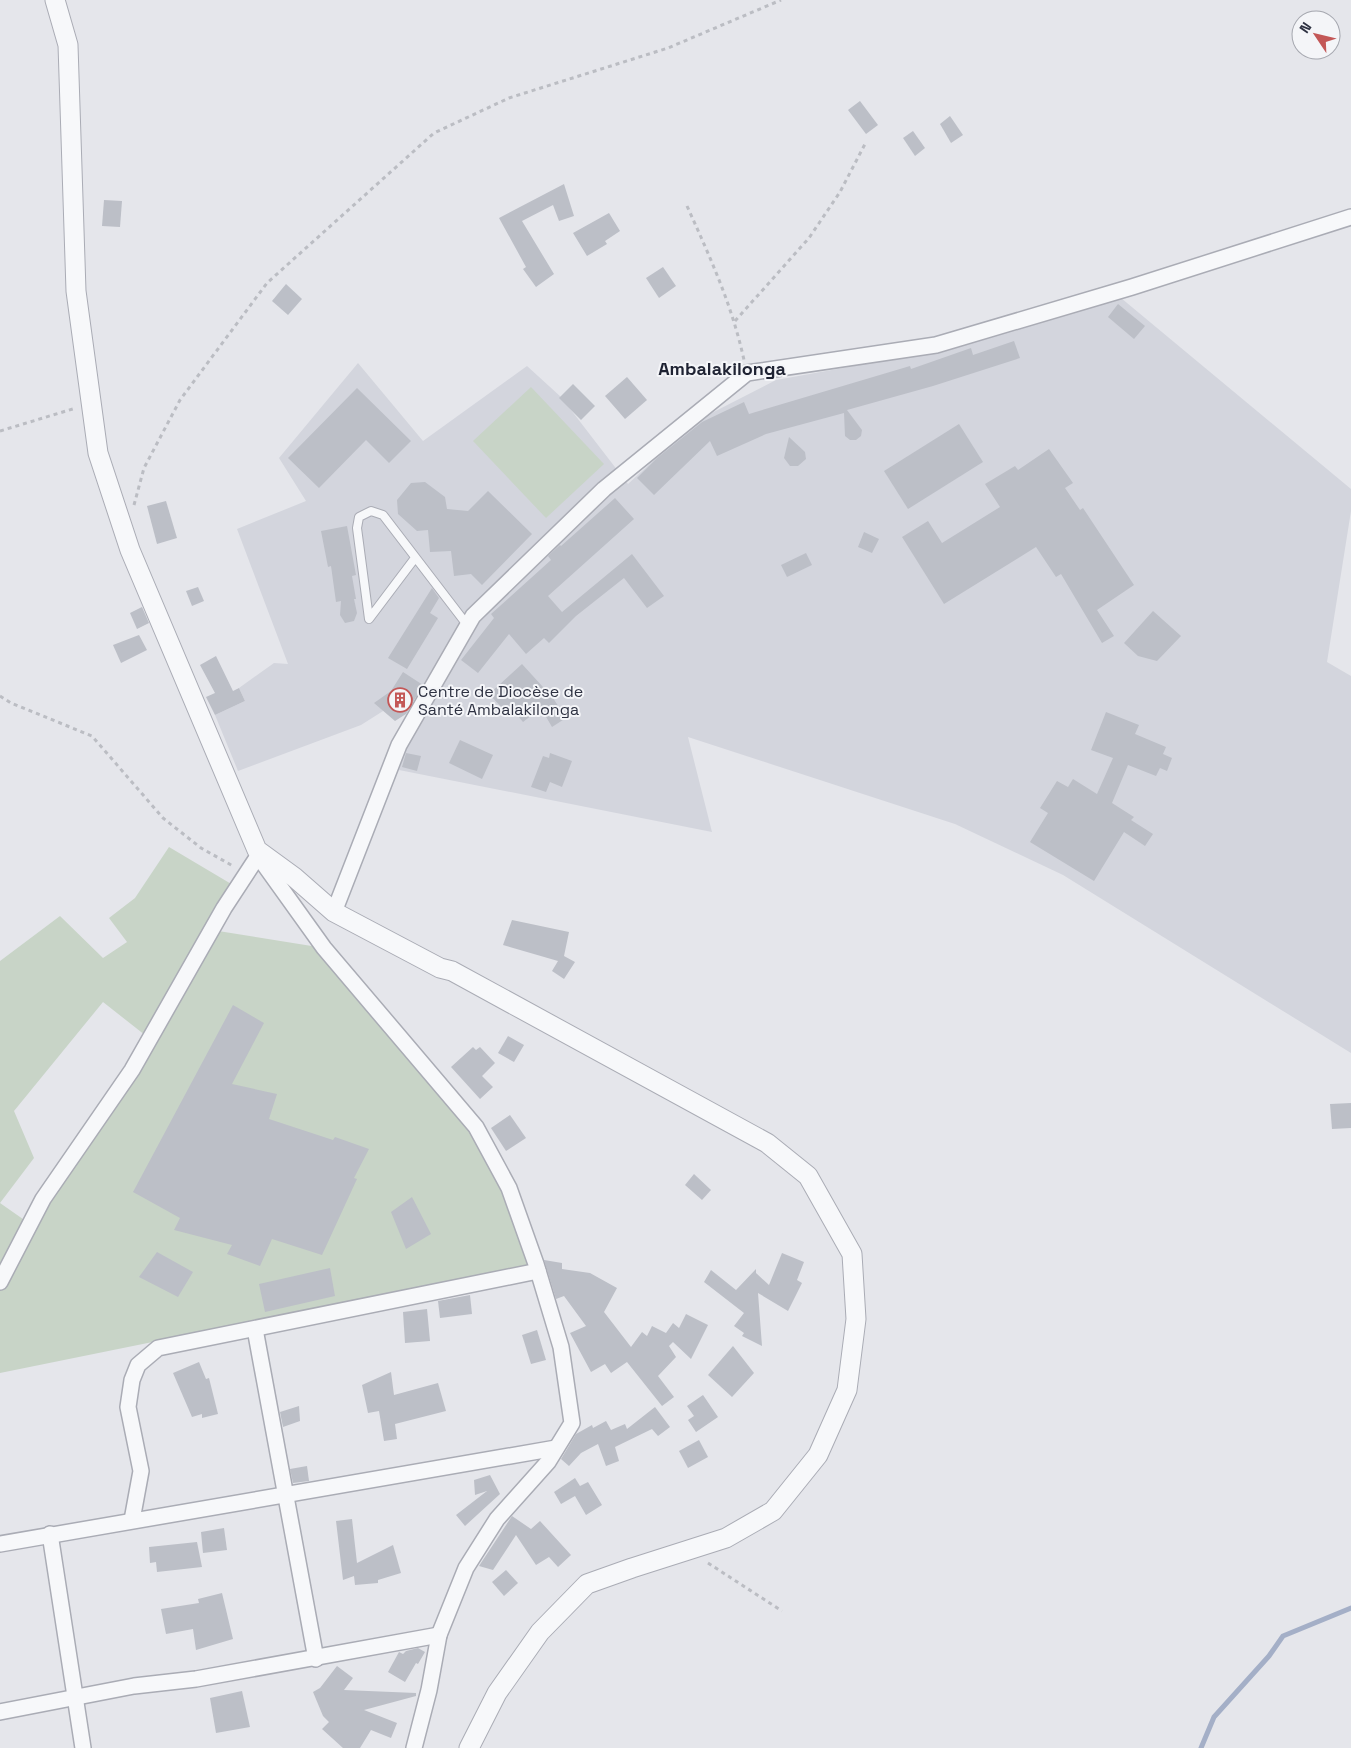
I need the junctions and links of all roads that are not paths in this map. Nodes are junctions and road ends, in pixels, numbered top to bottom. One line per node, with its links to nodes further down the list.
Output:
1 (55, 0): 5 (street)
2 (1351, 217): 4 (street)
3 (415, 558): 3 (lane); 4 (lane)
4 (468, 626): 6 (street)
5 (258, 853): 6 (street); 7 (street); 8 (street)
6 (334, 912): 21 (street)
7 (538, 1271): 9 (street); 10 (street)
8 (0, 1282)
9 (255, 1329): 11 (street); 12 (street)
10 (556, 1448): 11 (street); 15 (street)
11 (285, 1496): 12 (street); 16 (street)
12 (132, 1520): 13 (street)
13 (50, 1534): 14 (street); 17 (street)
14 (0, 1544)
15 (440, 1636): 16 (street); 20 (street)
16 (316, 1659): 17 (street)
17 (76, 1698): 18 (street); 19 (street)
18 (0, 1712)
19 (83, 1748)
20 (414, 1748)
21 (469, 1748)

